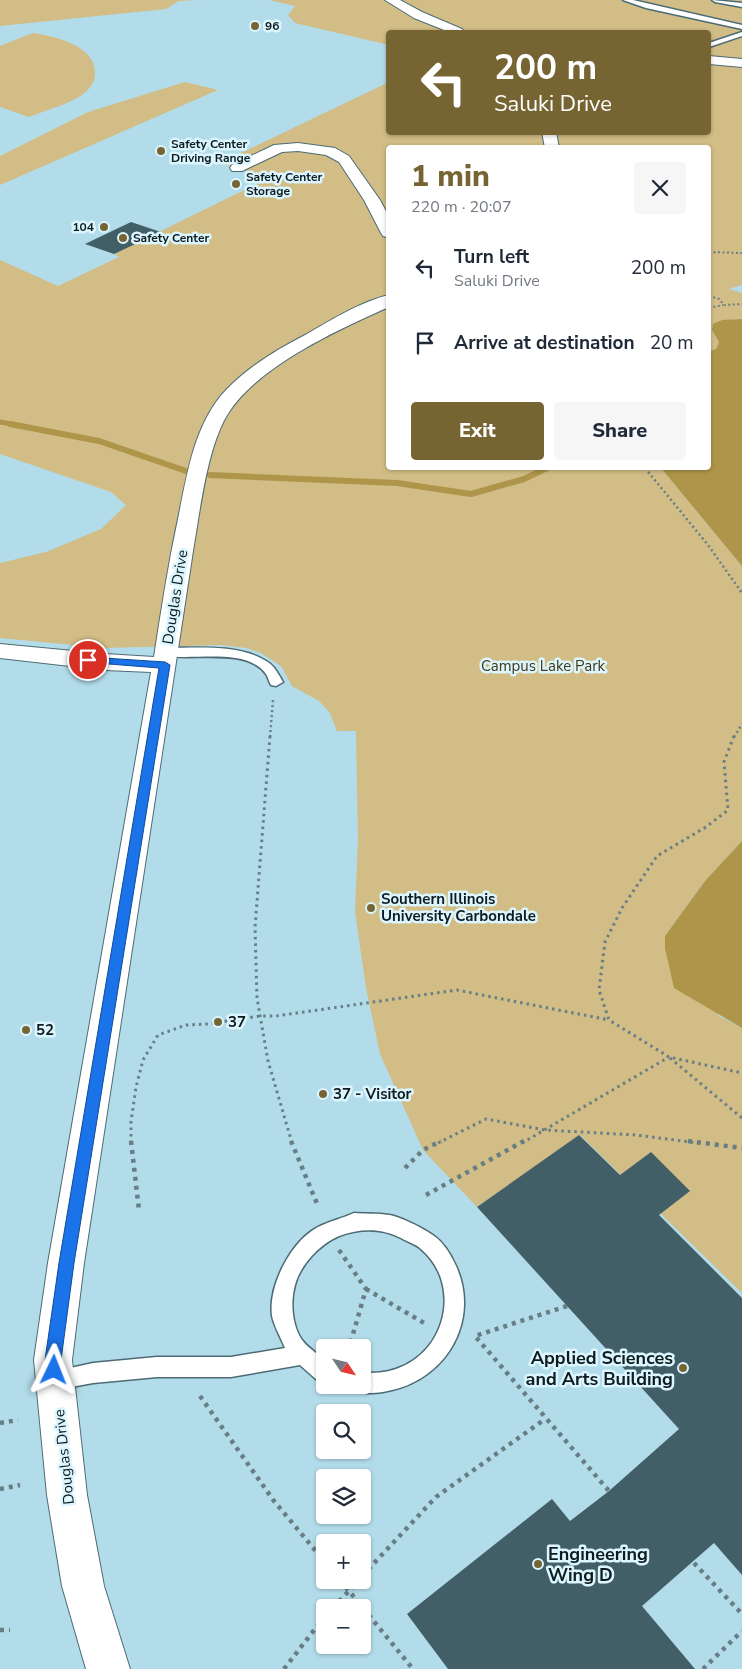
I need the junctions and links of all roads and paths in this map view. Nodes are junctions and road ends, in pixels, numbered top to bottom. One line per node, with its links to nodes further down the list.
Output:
1 (391, 0): 6 (street)
2 (626, 0): 5 (lane)
3 (715, 0): 4 (lane)
4 (742, 5)
5 (742, 27)
6 (453, 30)
7 (742, 34): 8 (lane)
8 (711, 44)
9 (711, 60): 10 (street)
10 (742, 63)
11 (237, 168): 12 (street)
12 (386, 227)
13 (711, 252): 14 (path)
14 (742, 254)
15 (711, 297): 18 (path)
16 (386, 300): 23 (street, Douglas Drive)
17 (742, 304): 18 (path)
18 (724, 305): 19 (path)
19 (711, 308)
20 (647, 470): 21 (path)
21 (742, 594)
22 (0, 651): 23 (street)
23 (166, 659): 24 (lane); 44 (street, Douglas Drive)
24 (276, 682): 26 (path)
25 (742, 724): 27 (path)
26 (260, 1016): 27 (path); 35 (path); 36 (path)
27 (609, 1020): 28 (path)
28 (669, 1057): 29 (path); 30 (path); 31 (path)
29 (742, 1073)
30 (742, 1118)
31 (545, 1130): 32 (path); 33 (path); 34 (path)
32 (742, 1148)
33 (405, 1168)
34 (426, 1195)
35 (318, 1206)
36 (139, 1210)
37 (337, 1247): 38 (path)
38 (366, 1289): 40 (path); 41 (path)
39 (567, 1306): 47 (path)
40 (424, 1323)
41 (352, 1339)
42 (301, 1355): 43 (lane); 44 (lane); 45 (lane)
43 (316, 1367)
44 (55, 1380): 63 (street, Douglas Drive)
45 (371, 1384)
46 (200, 1396): 53 (path)
47 (545, 1419): 52 (path); 55 (path)
48 (18, 1420): 49 (path)
49 (0, 1423)
50 (20, 1485): 51 (path)
51 (0, 1489)
52 (609, 1491)
53 (316, 1551)
54 (694, 1563): 58 (path)
55 (371, 1566)
56 (349, 1590): 57 (path); 65 (path)
57 (341, 1599)
58 (742, 1614)
59 (316, 1628): 64 (path)
60 (0, 1630): 61 (path)
61 (10, 1630)
62 (742, 1631): 66 (path)
63 (108, 1669)
64 (284, 1669)
65 (413, 1669)
66 (703, 1669)

